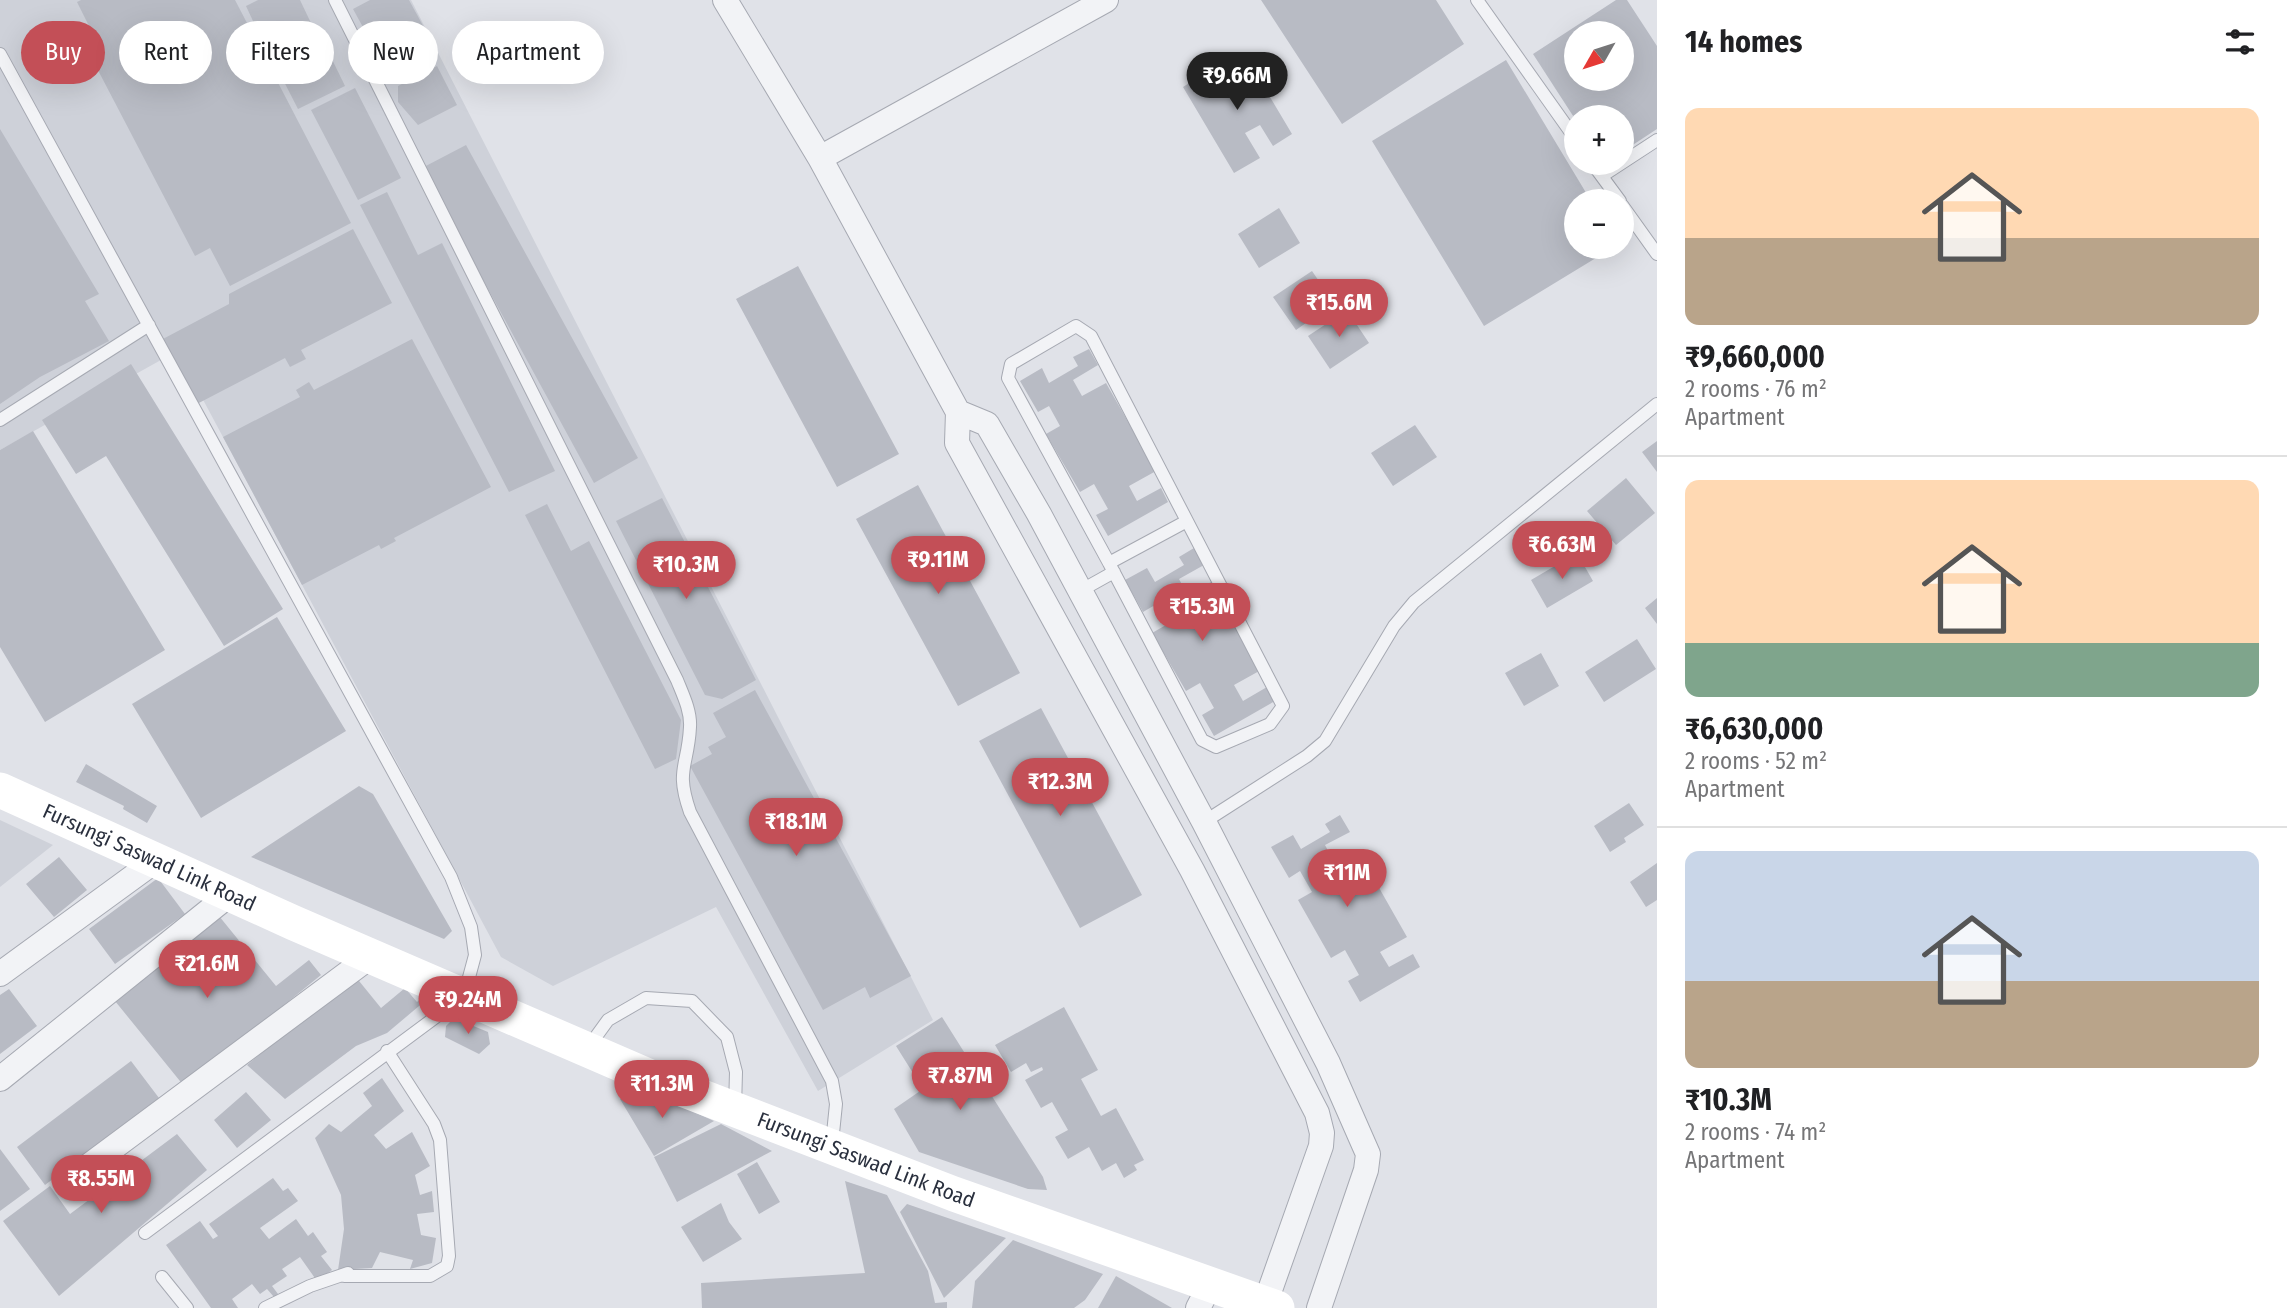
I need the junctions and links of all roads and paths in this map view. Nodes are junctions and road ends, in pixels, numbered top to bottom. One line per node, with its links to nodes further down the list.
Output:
1 (335, 0): 32 (lane)
2 (725, 0): 9 (street)
3 (1106, 0): 5 (street)
4 (1476, 0): 7 (lane)
5 (1079, 7): 9 (street)
6 (0, 54): 14 (lane)
7 (1564, 123)
8 (1657, 140): 10 (lane)
9 (820, 158): 16 (street)
10 (1602, 176): 11 (lane)
11 (1611, 189)
12 (1634, 221): 13 (lane)
13 (1657, 254)
14 (149, 325): 17 (lane); 27 (lane)
15 (1657, 404): 22 (lane)
16 (958, 412): 20 (street); 37 (street)
17 (0, 420)
18 (1186, 521): 19 (lane); 19 (lane); 19 (lane)
19 (1111, 568): 20 (lane)
20 (1080, 591): 22 (street)
21 (0, 790): 23 (street, Fursungi Saswad Link Road)
22 (1203, 822): 40 (street)
23 (155, 861): 24 (street, Fursungi Saswad Link Road); 26 (street)
24 (230, 894): 25 (street, Fursungi Saswad Link Road); 30 (street)
25 (372, 956): 27 (street, Fursungi Saswad Link Road); 33 (street)
26 (0, 974)
27 (464, 996): 28 (street, Fursungi Saswad Link Road); 29 (lane)
28 (587, 1049): 31 (street, Fursungi Saswad Link Road); 31 (lane)
29 (387, 1051): 34 (lane); 39 (lane)
30 (0, 1079)
31 (735, 1110): 32 (street, Fursungi Saswad Link Road)
32 (832, 1147): 36 (street, Fursungi Saswad Link Road)
33 (67, 1182)
34 (145, 1233)
35 (162, 1277): 38 (lane)
36 (1204, 1297): 37 (street, Fursungi Saswad Link Road)
37 (1271, 1306)
38 (187, 1308)
39 (265, 1308)
40 (1319, 1308)

